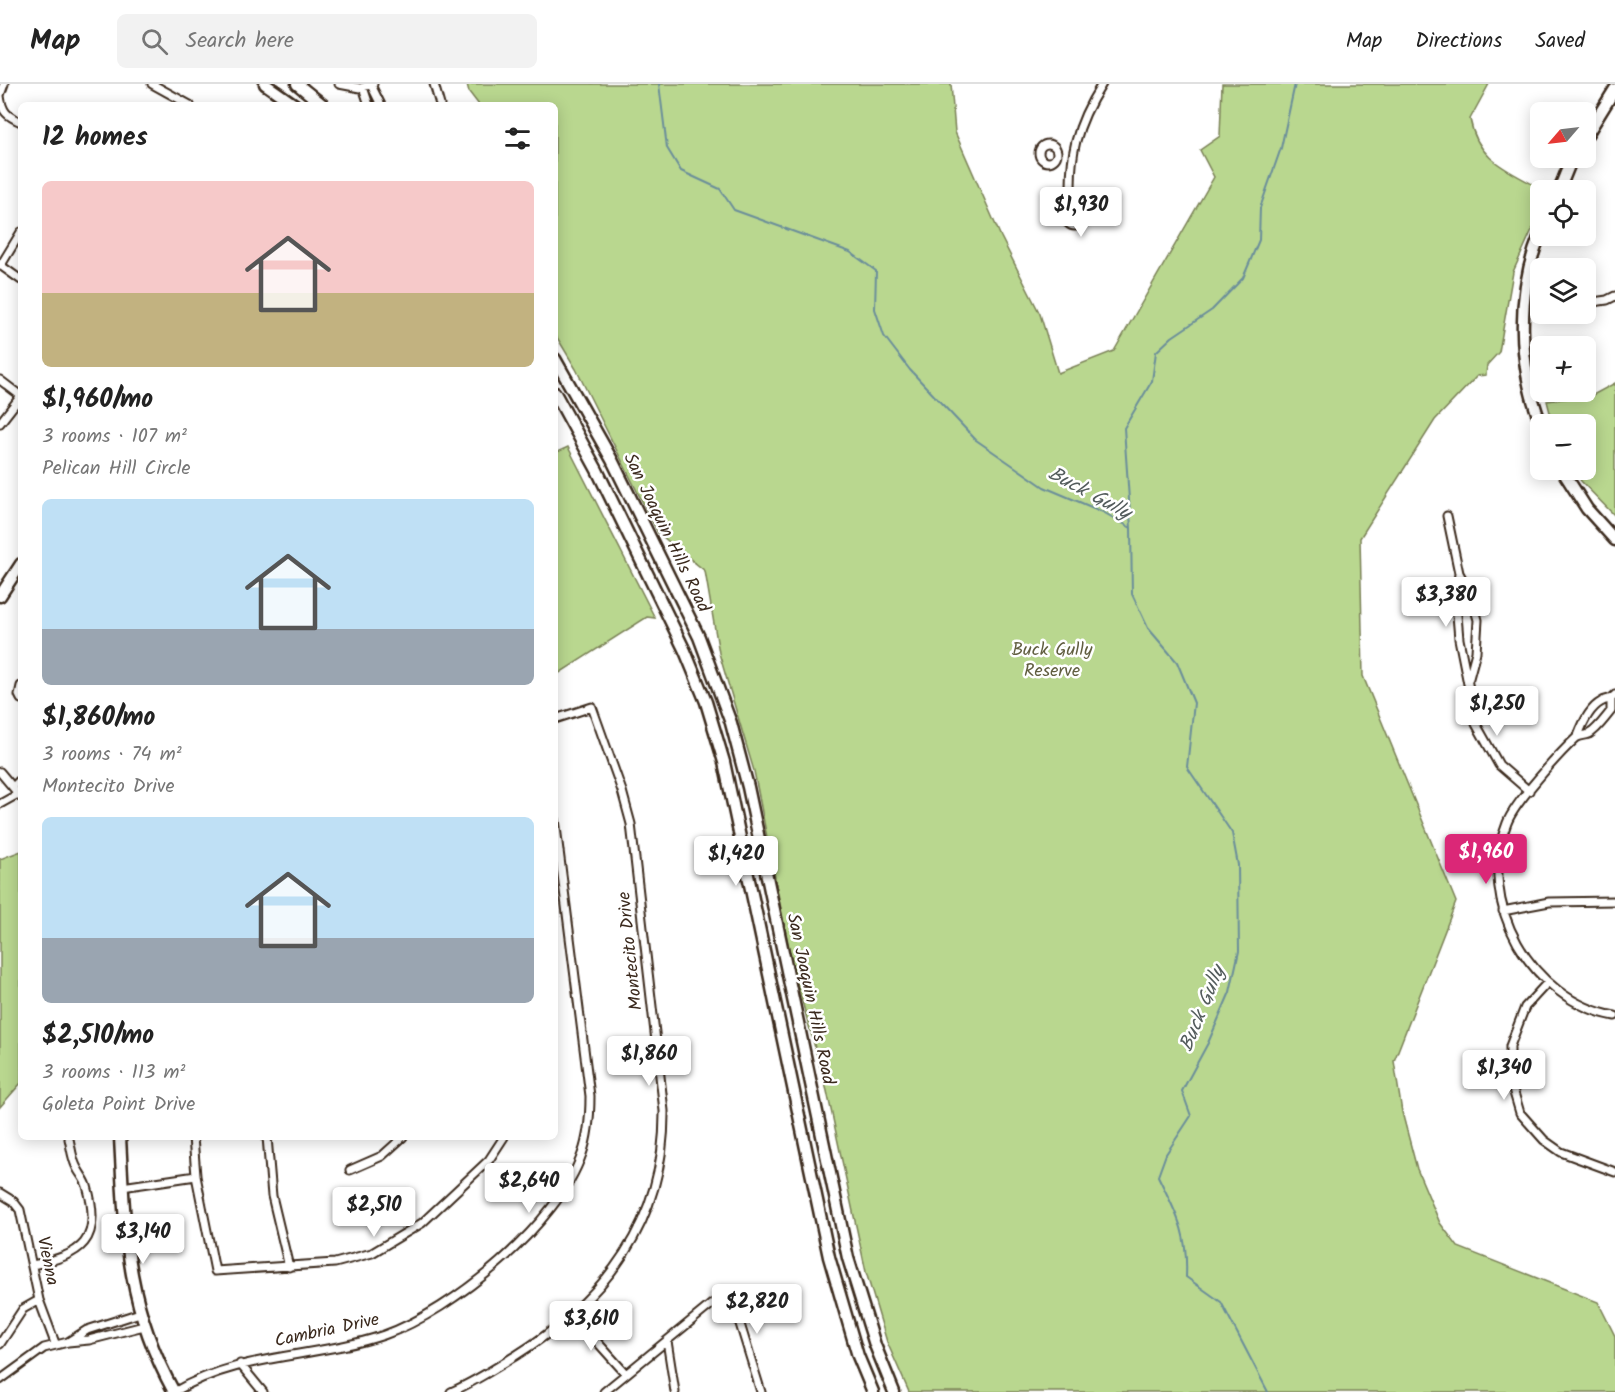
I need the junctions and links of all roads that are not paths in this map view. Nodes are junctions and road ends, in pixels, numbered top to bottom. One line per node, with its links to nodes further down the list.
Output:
1 (4, 84): 10 (street)
2 (152, 84): 11 (street)
3 (265, 84): 12 (main road)
4 (297, 84): 13 (main road)
5 (339, 84): 8 (street)
6 (434, 84): 16 (street)
7 (1102, 84): 20 (street)
8 (369, 85): 14 (street); 15 (street)
9 (1615, 89): 17 (main road)
10 (0, 96): 18 (street)
11 (184, 102)
12 (290, 102)
13 (319, 102)
14 (369, 102)
15 (379, 102)
16 (439, 102)
17 (1596, 120)
18 (18, 121)
19 (1057, 154): 20 (street)
20 (1072, 157): 21 (street)
21 (1072, 206)
22 (18, 237): 24 (street)
23 (1536, 246): 33 (main road)
24 (1, 265): 25 (street)
25 (18, 278)
26 (1615, 296): 27 (street)
27 (1596, 302)
28 (558, 364): 88 (main road, San Joaquin Hills Road)
29 (0, 380): 30 (street)
30 (18, 394)
31 (558, 398): 87 (main road, San Joaquin Hills Road)
32 (18, 400): 34 (street)
33 (1538, 414)
34 (0, 423)
35 (1568, 480): 37 (main road)
36 (1447, 516): 39 (street)
37 (1615, 540)
38 (18, 569): 40 (main road)
39 (1459, 573): 41 (street); 41 (street)
40 (0, 596)
41 (1468, 681): 48 (street)
42 (1613, 697): 44 (street); 44 (street)
43 (558, 718): 72 (street, Montecito Drive)
44 (1578, 736): 48 (street)
45 (0, 772): 47 (street)
46 (18, 782): 47 (street)
47 (13, 787): 49 (street)
48 (1529, 791): 54 (street)
49 (18, 793)
50 (18, 796): 51 (street)
51 (0, 804)
52 (558, 843): 78 (street, Cambria Drive)
53 (1615, 901): 54 (street)
54 (1503, 911): 55 (street)
55 (1548, 982): 56 (street); 64 (street)
56 (1615, 1016)
57 (69, 1140): 68 (street)
58 (120, 1140): 66 (main road)
59 (193, 1140): 65 (street)
60 (267, 1140): 69 (street)
61 (400, 1140): 63 (street)
62 (502, 1140): 69 (street)
63 (350, 1170)
64 (1615, 1172)
65 (196, 1176): 66 (street); 69 (street)
66 (122, 1187): 71 (main road)
67 (0, 1193): 68 (street, Vienna)
68 (32, 1265): 70 (street, Vienna)
69 (289, 1267)
70 (39, 1300): 76 (street); 77 (street, Vienna)
71 (140, 1313): 73 (main road); 75 (street)
72 (573, 1315): 79 (street); 83 (street, Montecito Drive)
73 (144, 1326): 75 (street); 81 (main road)
74 (667, 1341): 79 (street); 85 (street); 86 (street)
75 (68, 1342): 77 (street)
76 (0, 1344)
77 (55, 1344): 80 (street)
78 (240, 1364): 81 (street, Cambria Drive); 82 (street)
79 (627, 1374): 84 (street)
80 (0, 1380)
81 (174, 1392)
82 (263, 1392)
83 (451, 1392)
84 (604, 1392)
85 (675, 1392)
86 (760, 1392)
87 (873, 1392)
88 (894, 1392)

